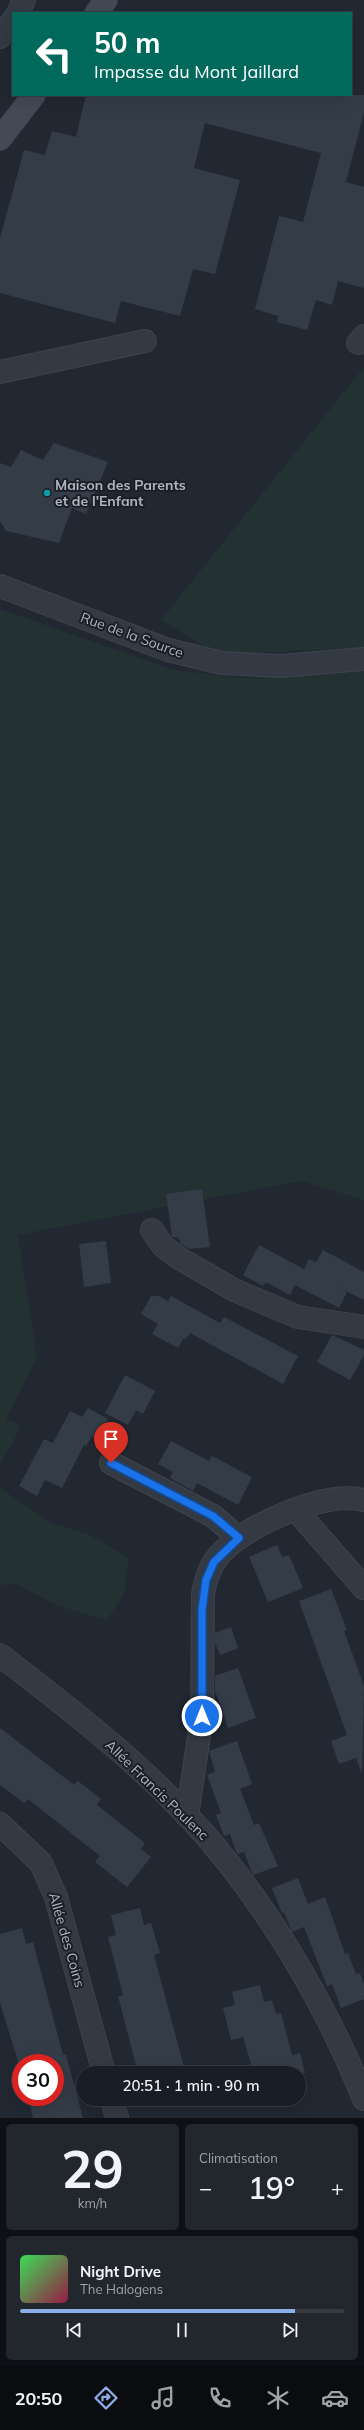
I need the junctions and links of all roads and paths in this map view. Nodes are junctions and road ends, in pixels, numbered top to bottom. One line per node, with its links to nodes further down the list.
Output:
1 (24, 0): 3 (street)
2 (106, 0): 4 (street)
3 (18, 12)
4 (97, 12)
5 (12, 21): 6 (street)
6 (0, 37)
7 (33, 96): 8 (street)
8 (0, 139)
9 (145, 341): 10 (street)
10 (0, 372)
11 (0, 586): 12 (street, Rue de la Source)
12 (364, 659)
13 (152, 1230): 14 (street)
14 (364, 1327)
15 (111, 1463): 18 (street)
16 (364, 1500): 17 (street)
17 (296, 1510): 18 (street); 19 (street)
18 (239, 1538): 21 (street)
19 (364, 1588)
20 (0, 1655): 21 (street, Allée Francis Poulenc)
21 (187, 1816): 23 (street, Allée Francis Poulenc)
22 (0, 1824): 24 (street, Allée des Coins)
23 (356, 2059): 25 (street, Allée Francis Poulenc)
24 (102, 2066)
25 (364, 2098)
26 (114, 2106): 27 (street)
27 (117, 2118)

